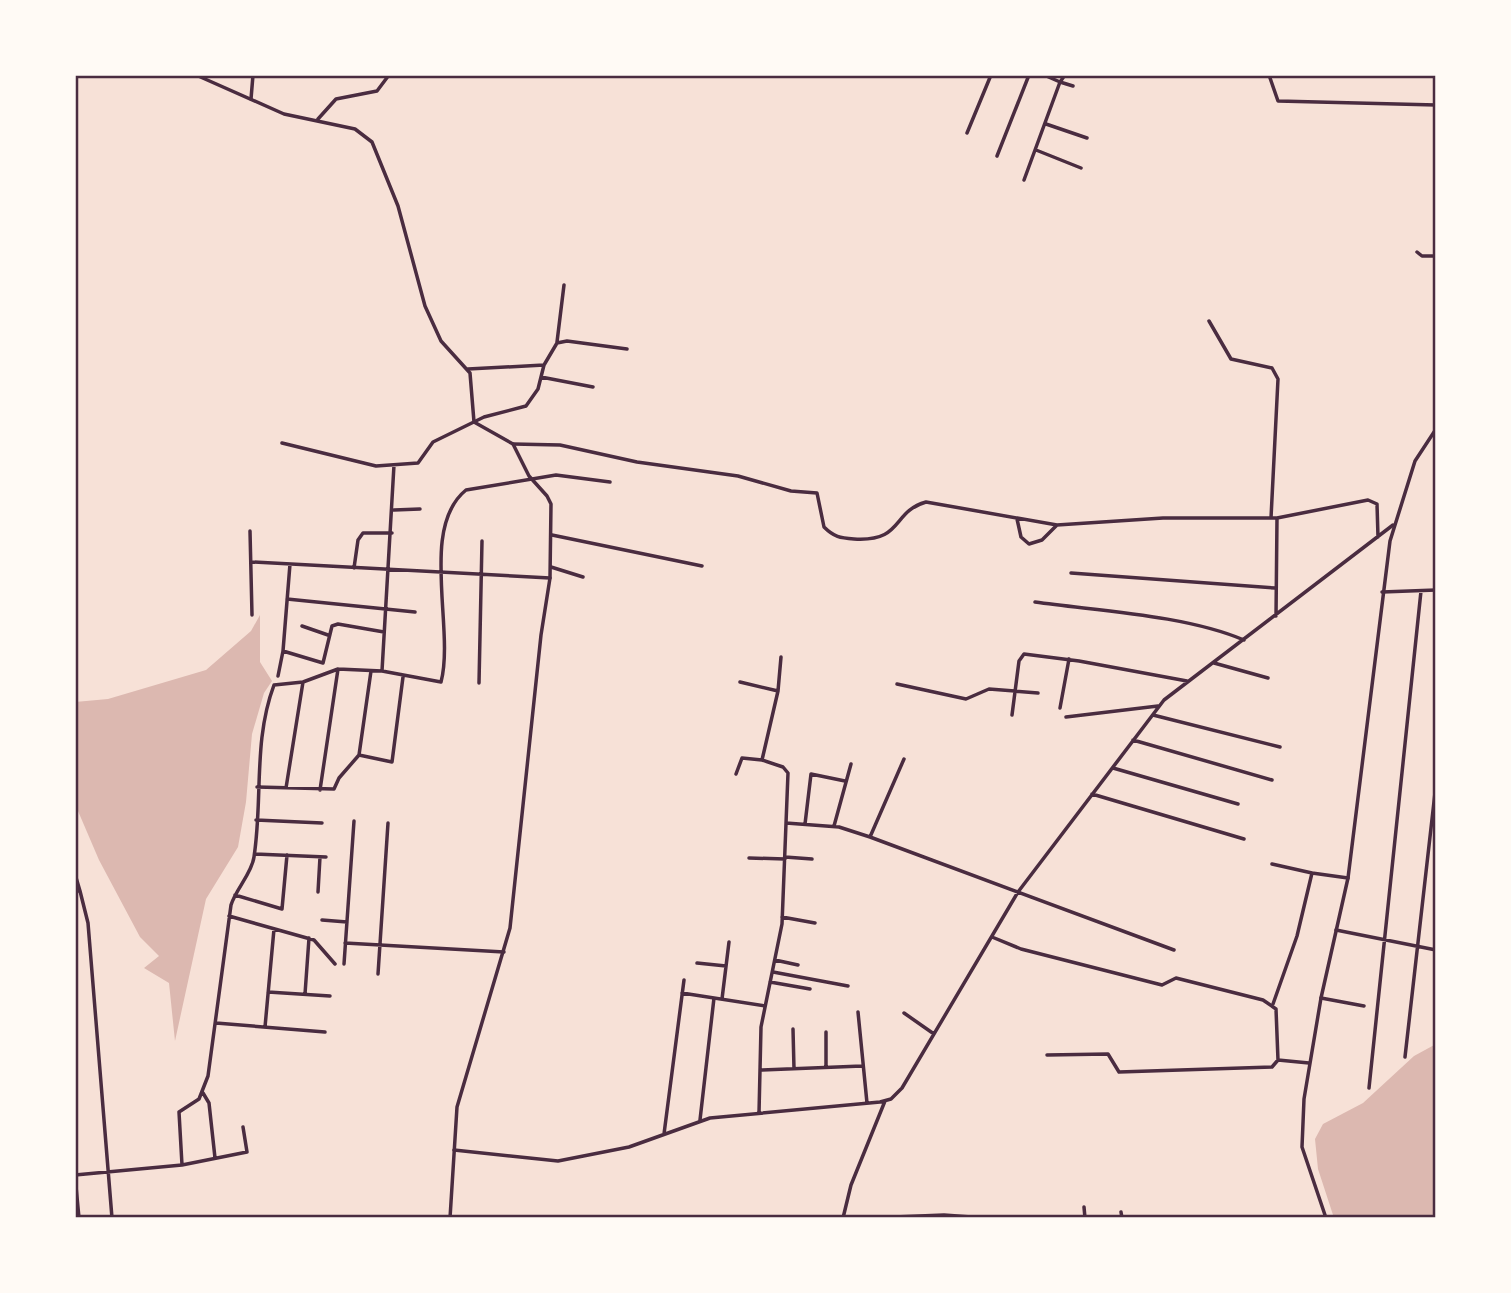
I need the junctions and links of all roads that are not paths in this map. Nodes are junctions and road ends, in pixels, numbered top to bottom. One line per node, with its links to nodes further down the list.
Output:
1 (196, 75): 11 (street)
2 (253, 75): 11 (street)
3 (389, 75): 13 (street)
4 (991, 75): 15 (street)
5 (1029, 75): 18 (street)
6 (1044, 75): 9 (street)
7 (1065, 75): 9 (street)
8 (1269, 75): 12 (street)
9 (1060, 82): 10 (street); 14 (street)
10 (1073, 86)
11 (251, 99): 13 (street)
12 (1436, 105)
13 (318, 119): 28 (street)
14 (1046, 124): 16 (street); 17 (street)
15 (967, 133)
16 (1087, 138)
17 (1036, 150): 19 (street); 20 (street)
18 (997, 156)
19 (1082, 168)
20 (1024, 180)
21 (1417, 252): 22 (street)
22 (1436, 256)
23 (564, 285): 25 (street)
24 (1209, 321): 40 (street)
25 (557, 343): 26 (street); 27 (street)
26 (627, 349)
27 (544, 365): 28 (street); 29 (street)
28 (468, 369): 31 (street)
29 (541, 377): 30 (street); 31 (street)
30 (593, 387)
31 (474, 422): 34 (street); 35 (street)
32 (1436, 429): 44 (street)
33 (282, 443): 35 (street)
34 (513, 444): 36 (street); 42 (street)
35 (394, 465): 39 (street)
36 (532, 481): 37 (street); 47 (street); 56 (street)
37 (610, 482)
38 (420, 509): 39 (street)
39 (394, 510): 46 (street)
40 (1271, 518): 41 (street); 43 (street)
41 (1277, 518): 48 (street); 61 (street)
42 (1017, 519): 43 (street); 43 (street)
43 (1057, 525)
44 (1394, 525): 48 (street); 64 (street)
45 (250, 531): 50 (street)
46 (392, 533): 54 (street); 55 (street)
47 (552, 535): 52 (street); 53 (street)
48 (1378, 538): 70 (street)
49 (482, 541): 58 (street)
50 (252, 562): 51 (street); 69 (street)
51 (290, 564): 54 (street); 65 (street)
52 (702, 566)
53 (551, 567): 59 (street); 60 (street)
54 (354, 568): 55 (street)
55 (390, 570): 56 (street); 67 (street)
56 (443, 573): 58 (street); 83 (street)
57 (1071, 573): 61 (street)
58 (479, 575): 60 (street); 88 (street)
59 (583, 577)
60 (550, 578): 154 (street)
61 (1275, 589): 70 (street)
62 (1436, 590): 63 (street)
63 (1421, 591): 64 (street); 148 (street)
64 (1382, 592): 133 (street)
65 (287, 598): 67 (street); 75 (street)
66 (1035, 602): 74 (street)
67 (387, 608): 68 (street); 72 (street)
68 (415, 612)
69 (252, 615)
70 (1276, 616): 74 (street)
71 (302, 626): 73 (street)
72 (384, 632): 73 (street); 81 (street)
73 (328, 635): 75 (street)
74 (1244, 640): 78 (street)
75 (283, 651): 82 (street)
76 (780, 657): 90 (street)
77 (1069, 659): 87 (street); 91 (street); 94 (street)
78 (1214, 663): 84 (street); 87 (street)
79 (338, 669): 80 (street); 85 (street); 111 (street)
80 (371, 671): 81 (street); 100 (street)
81 (382, 671): 83 (street)
82 (278, 676)
83 (404, 677): 100 (street)
84 (1268, 678)
85 (303, 682): 109 (street); 110 (street)
86 (740, 682): 90 (street)
87 (1188, 682): 93 (street)
88 (479, 683)
89 (897, 684): 91 (street)
90 (778, 691): 102 (street)
91 (1014, 691): 92 (street); 95 (street)
92 (1038, 693)
93 (1160, 706): 96 (street); 97 (street)
94 (1060, 708)
95 (1012, 715)
96 (1153, 715): 98 (street); 99 (street)
97 (1066, 717)
98 (1133, 740): 104 (street); 106 (street)
99 (1280, 747)
100 (359, 755): 111 (street)
101 (904, 759): 121 (street)
102 (762, 760): 105 (street); 118 (street)
103 (851, 764): 107 (street)
104 (1112, 768): 112 (street); 113 (street)
105 (736, 774)
106 (1272, 780)
107 (845, 781): 119 (street); 120 (street)
108 (1436, 785): 151 (street)
109 (257, 786): 110 (street); 114 (street)
110 (286, 788): 111 (street)
111 (320, 790)
112 (1092, 794): 122 (street); 136 (street)
113 (1238, 804)
114 (256, 820): 116 (street); 123 (street)
115 (354, 821): 141 (street)
116 (322, 823)
117 (388, 823): 150 (street)
118 (786, 823): 119 (street); 128 (street)
119 (805, 824): 120 (street)
120 (834, 826): 121 (street)
121 (870, 837): 136 (street)
122 (1244, 839)
123 (255, 854): 124 (street); 137 (street)
124 (287, 855): 125 (street); 137 (street)
125 (320, 857): 126 (street); 135 (street)
126 (327, 857)
127 (749, 858): 128 (street)
128 (785, 858): 129 (street); 139 (street)
129 (812, 859)
130 (1272, 864): 131 (street)
131 (1312, 873): 133 (street); 174 (street)
132 (75, 874): 134 (street)
133 (1348, 878): 144 (street)
134 (78, 891): 204 (street)
135 (318, 892)
136 (1018, 892): 145 (street); 152 (street)
137 (234, 895): 138 (street)
138 (229, 916): 143 (street); 179 (street)
139 (782, 917): 142 (street); 155 (street)
140 (322, 920): 141 (street)
141 (347, 922): 149 (street)
142 (815, 923)
143 (274, 929): 146 (street); 167 (street)
144 (1336, 930): 148 (street); 172 (street)
145 (992, 937): 174 (street); 184 (street)
146 (309, 938): 157 (street); 169 (street)
147 (729, 942): 160 (street)
148 (1385, 942): 151 (street); 193 (street)
149 (345, 943): 150 (street); 158 (street)
150 (380, 945): 154 (street); 162 (street)
151 (1418, 947): 153 (street); 186 (street)
152 (1174, 950)
153 (1436, 950)
154 (504, 952): 201 (street)
155 (775, 960): 159 (street); 161 (street)
156 (697, 963): 160 (street)
157 (335, 964)
158 (344, 964)
159 (798, 965)
160 (726, 967): 173 (street)
161 (773, 971): 164 (street); 165 (street)
162 (378, 974)
163 (684, 979): 168 (street)
164 (770, 982): 166 (street); 175 (street)
165 (848, 986)
166 (810, 989)
167 (268, 992): 169 (street); 180 (street)
168 (682, 993): 171 (street); 200 (street)
169 (305, 994): 170 (street)
170 (330, 996)
171 (714, 998): 173 (street); 198 (street)
172 (1321, 998): 176 (street); 188 (street)
173 (722, 999): 175 (street)
174 (1273, 1004): 187 (street)
175 (765, 1006): 192 (street)
176 (1364, 1006)
177 (858, 1012): 189 (street)
178 (904, 1013): 184 (street)
179 (216, 1023): 180 (street); 194 (street)
180 (265, 1027): 182 (street)
181 (793, 1029): 191 (street)
182 (326, 1032)
183 (826, 1032): 190 (street)
184 (935, 1034): 195 (street)
185 (1047, 1055): 187 (street)
186 (1405, 1057)
187 (1278, 1060): 188 (street)
188 (1310, 1063): 216 (street)
189 (862, 1066): 190 (street); 196 (street)
190 (827, 1067): 191 (street)
191 (794, 1069): 192 (street)
192 (761, 1070): 197 (street)
193 (1369, 1088)
194 (203, 1093): 202 (street); 203 (street)
195 (885, 1101): 196 (street); 212 (street)
196 (867, 1104): 197 (street)
197 (759, 1113): 198 (street)
198 (700, 1120): 200 (street)
199 (243, 1127): 202 (street)
200 (664, 1134): 201 (street)
201 (454, 1150): 211 (street)
202 (215, 1158): 203 (street)
203 (182, 1165): 204 (street)
204 (107, 1172): 205 (street); 210 (street)
205 (75, 1176): 209 (street)
206 (1084, 1207): 215 (street)
207 (944, 1216): 208 (street); 214 (street)
208 (904, 1217): 213 (street)
209 (79, 1218)
210 (113, 1218)
211 (450, 1218)
212 (843, 1218)
213 (870, 1218)
214 (985, 1218)
215 (1085, 1218)
216 (1326, 1218)

